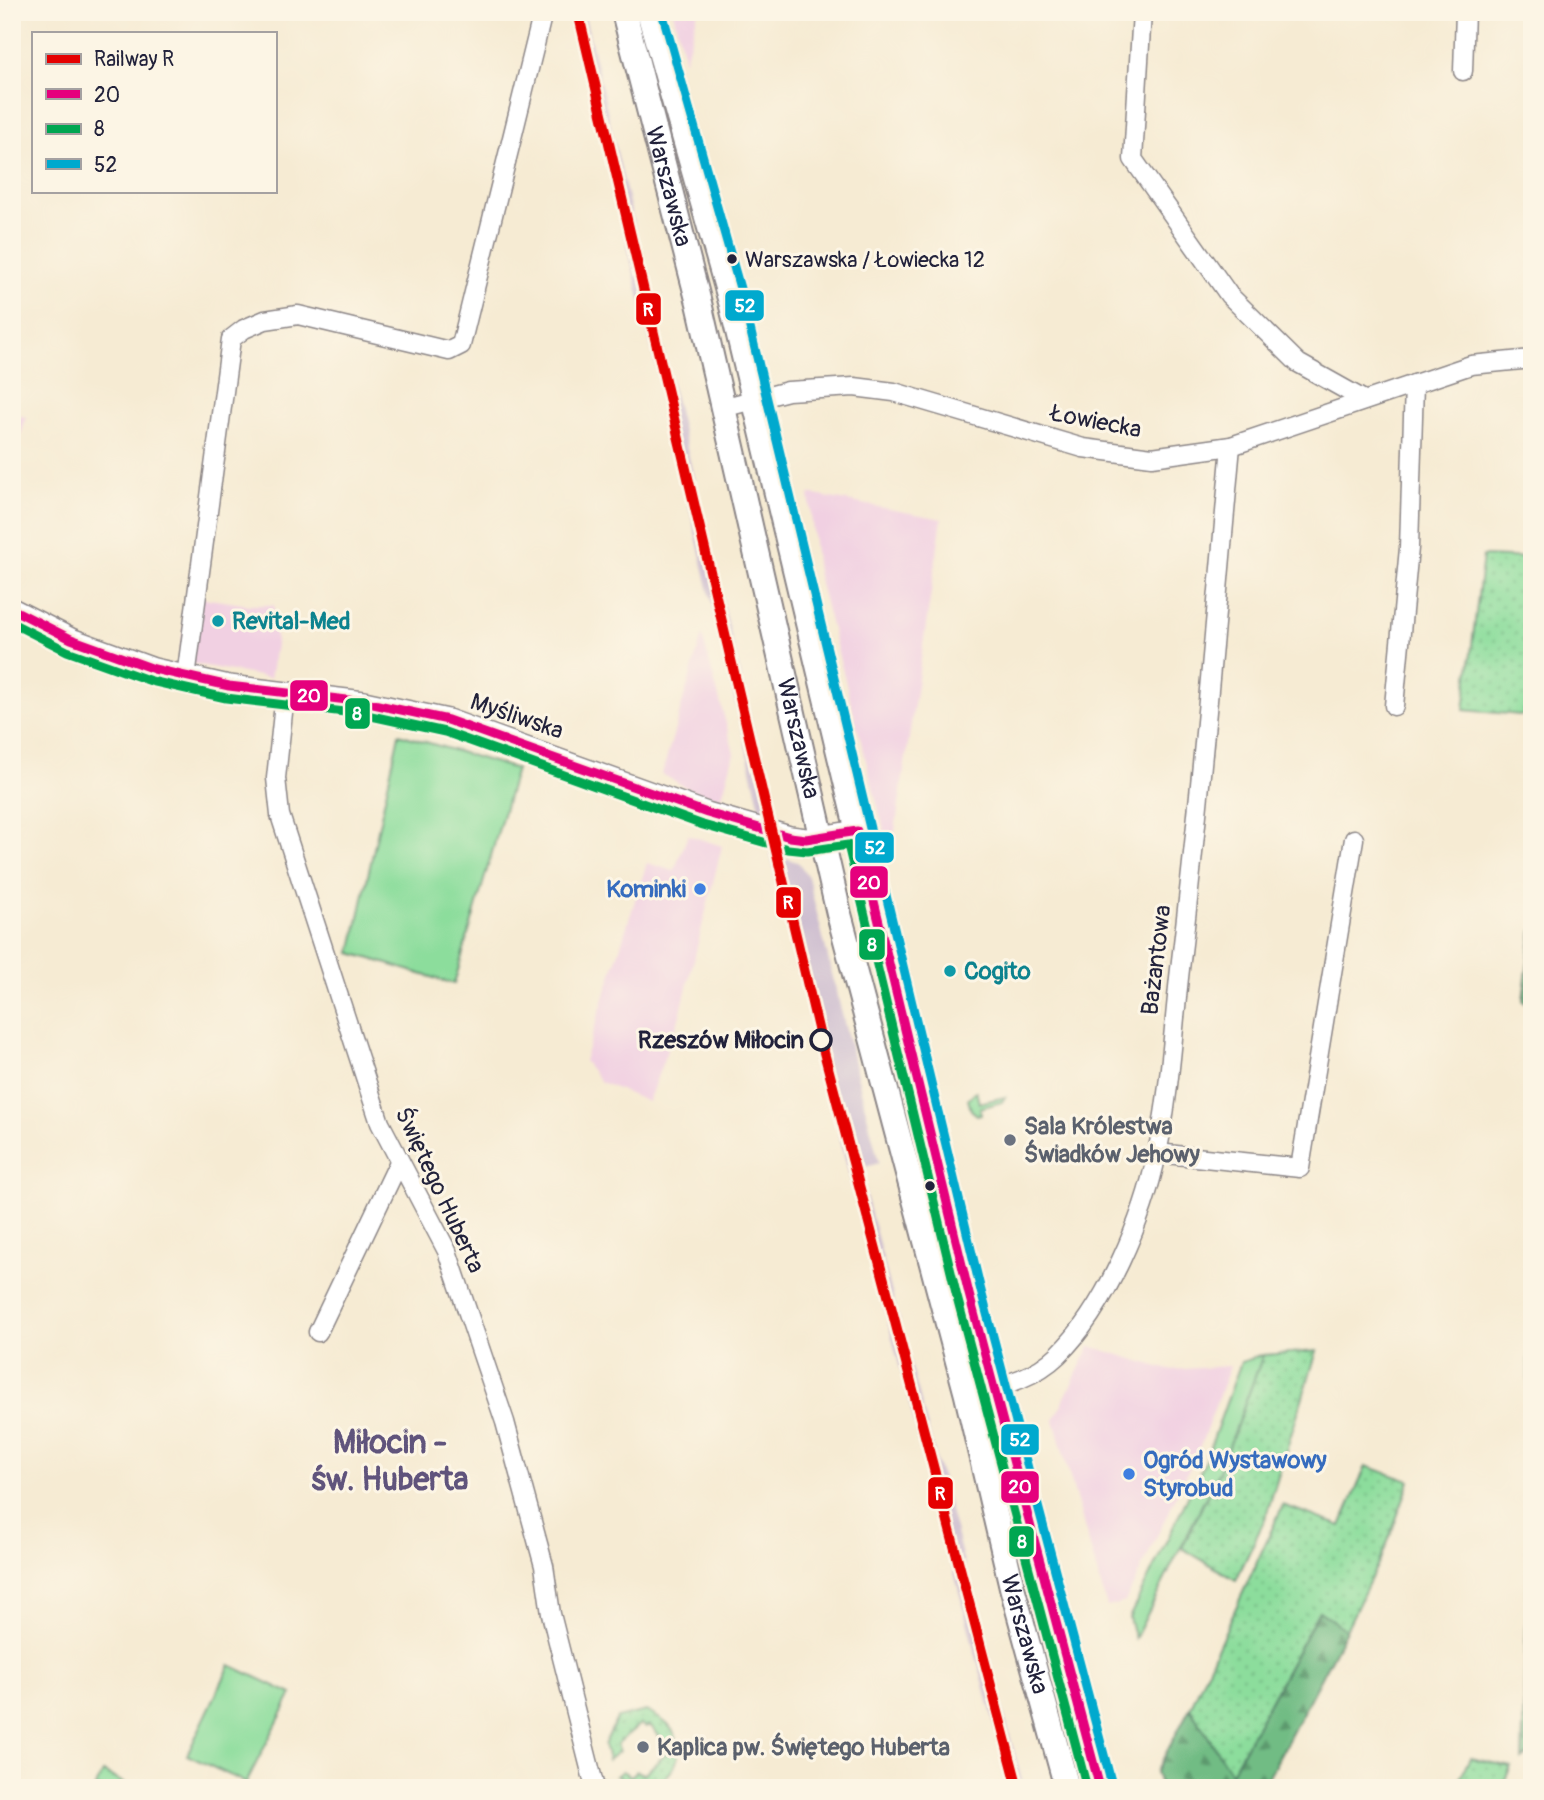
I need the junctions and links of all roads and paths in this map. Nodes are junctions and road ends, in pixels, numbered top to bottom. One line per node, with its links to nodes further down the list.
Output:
1 (543, 12): 14 (street)
2 (624, 12): 11 (main road, Warszawska)
3 (649, 12): 9 (main road, Warszawska)
4 (1142, 12): 10 (street)
5 (1465, 12): 6 (street)
6 (1463, 71)
7 (1532, 359): 8 (street, Łowiecka)
8 (1414, 384): 10 (street, Łowiecka); 16 (street)
9 (752, 399): 11 (street, Łowiecka); 12 (street, Łowiecka); 17 (main road, Warszawska)
10 (1364, 400): 12 (street, Łowiecka)
11 (722, 408): 18 (main road, Warszawska)
12 (1231, 446): 20 (street, Bażantowa)
13 (12, 609): 14 (street, Myśliwska)
14 (186, 677): 15 (street, Myśliwska)
15 (285, 694): 18 (street, Myśliwska); 21 (street, Świętego Huberta)
16 (1394, 706)
17 (857, 831): 18 (street, Myśliwska); 23 (main road, Warszawska)
18 (822, 838): 24 (main road, Warszawska)
19 (1354, 839): 20 (street)
20 (1157, 1153): 23 (street, Bażantowa)
21 (399, 1162): 22 (street); 25 (street, Świętego Huberta)
22 (318, 1332)
23 (994, 1388): 24 (street, Bażantowa); 27 (main road, Warszawska)
24 (967, 1395): 26 (main road, Warszawska)
25 (595, 1788)
26 (1067, 1788)
27 (1100, 1788)

